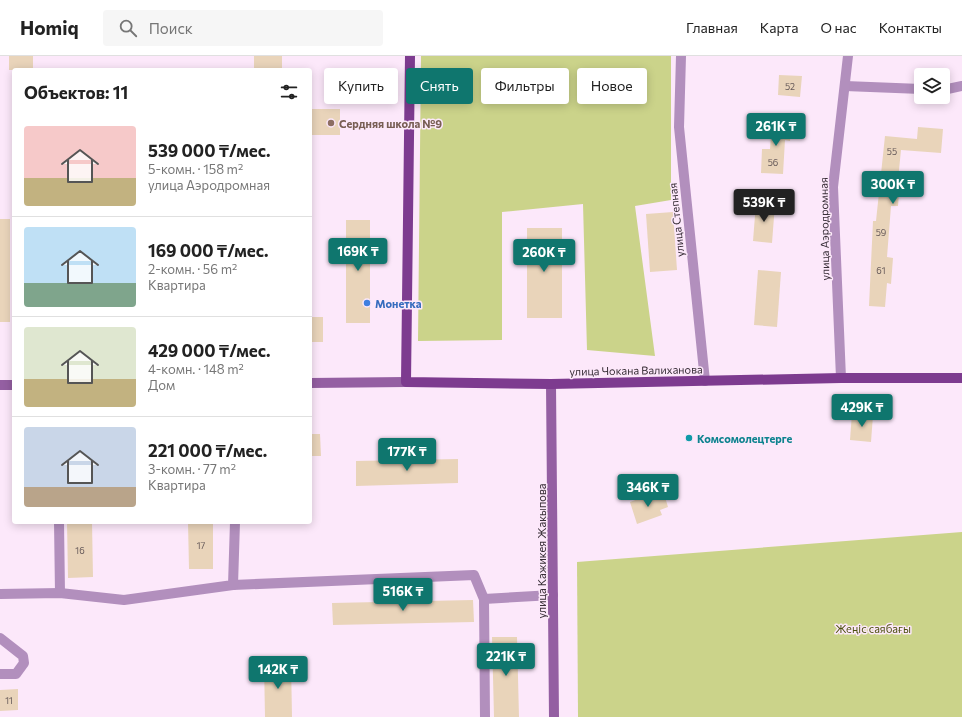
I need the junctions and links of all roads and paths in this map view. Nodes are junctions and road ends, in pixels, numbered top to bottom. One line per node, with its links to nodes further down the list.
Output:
1 (410, 56): 11 (main road)
2 (681, 56): 10 (street, улица Степная)
3 (848, 56): 4 (street, улица Аэродромная)
4 (845, 86): 7 (street); 8 (street, улица Аэродромная)
5 (962, 86): 6 (street)
6 (950, 89)
7 (914, 90)
8 (841, 378): 9 (main road, улица Чокана Валиханова); 10 (main road, улица Чокана Валиханова)
9 (962, 378)
10 (705, 381): 13 (main road, улица Чокана Валиханова)
11 (406, 382): 12 (main road, улица Чокана Валиханова); 13 (main road, улица Чокана Валиханова)
12 (312, 383)
13 (551, 384): 21 (main road, улица Кажикея Жакыпова)
14 (0, 385): 15 (main road)
15 (12, 385)
16 (59, 524): 19 (street)
17 (235, 524): 18 (street)
18 (233, 585): 19 (street); 22 (street)
19 (60, 593): 20 (street)
20 (0, 594)
21 (553, 594): 22 (street); 26 (main road, улица Кажикея Жакыпова)
22 (484, 599): 25 (street)
23 (0, 638): 24 (street)
24 (0, 674)
25 (485, 717)
26 (554, 717)

